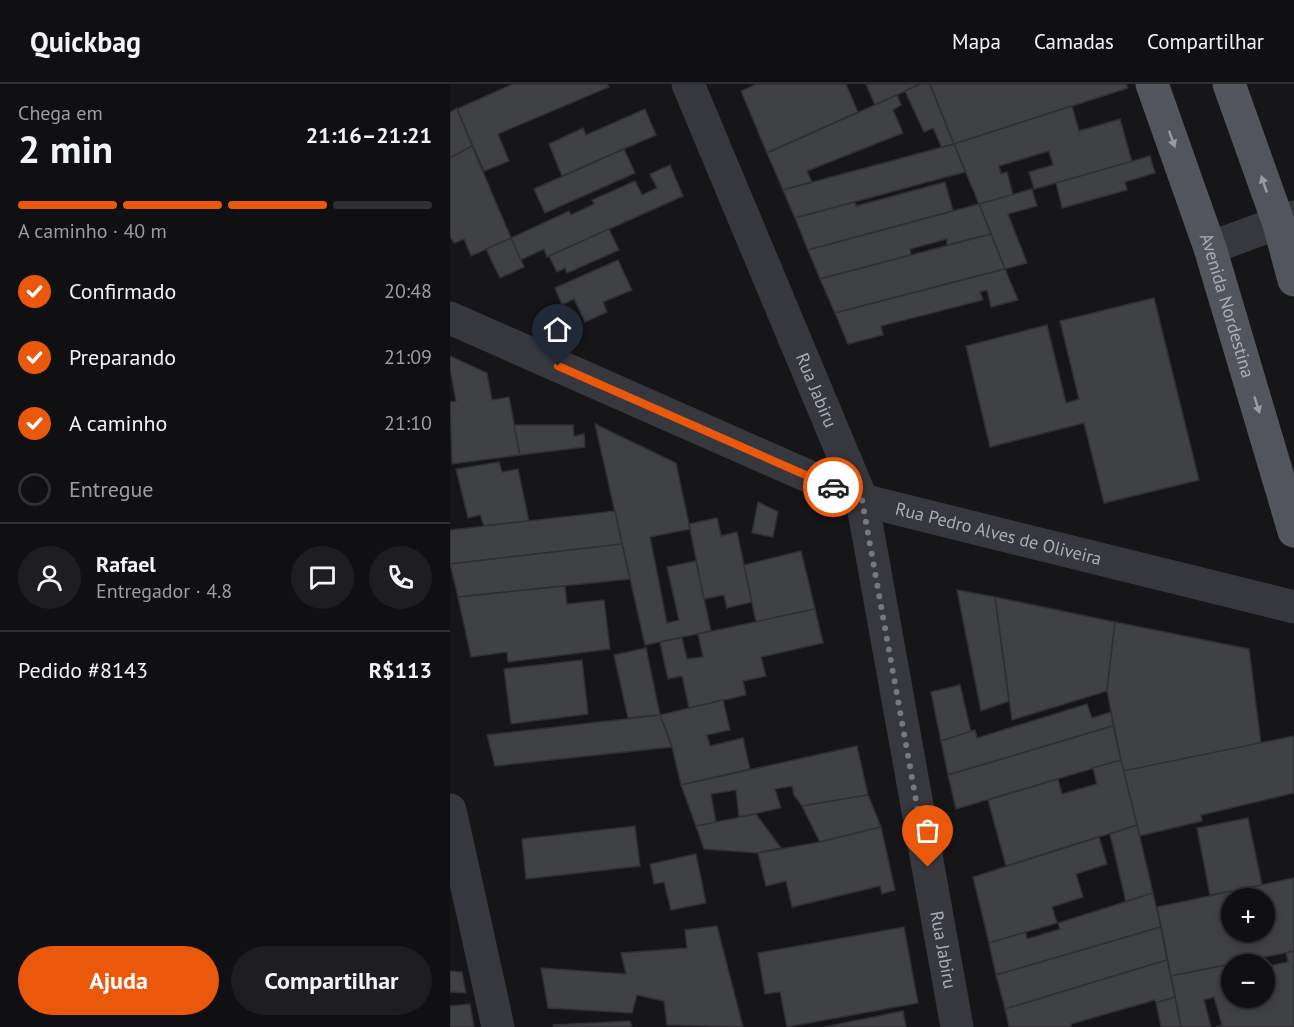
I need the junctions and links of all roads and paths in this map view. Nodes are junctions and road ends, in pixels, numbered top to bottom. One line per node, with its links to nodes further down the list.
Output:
1 (687, 84): 8 (street, Rua Jabiru)
2 (1152, 84): 5 (main road, Avenida Nordestina, one-way to 5)
3 (1229, 84): 4 (main road, one-way to 3)
4 (1286, 221): 5 (street); 6 (main road)
5 (1210, 248): 9 (main road, Avenida Nordestina, one-way to 9)
6 (1294, 280)
7 (450, 318): 8 (street, Rua Pedro Alves de Oliveira)
8 (862, 500): 10 (street, Rua Pedro Alves de Oliveira); 13 (street, Rua Jabiru)
9 (1294, 531)
10 (1294, 607)
11 (450, 810): 12 (street)
12 (498, 1027)
13 (957, 1027)

